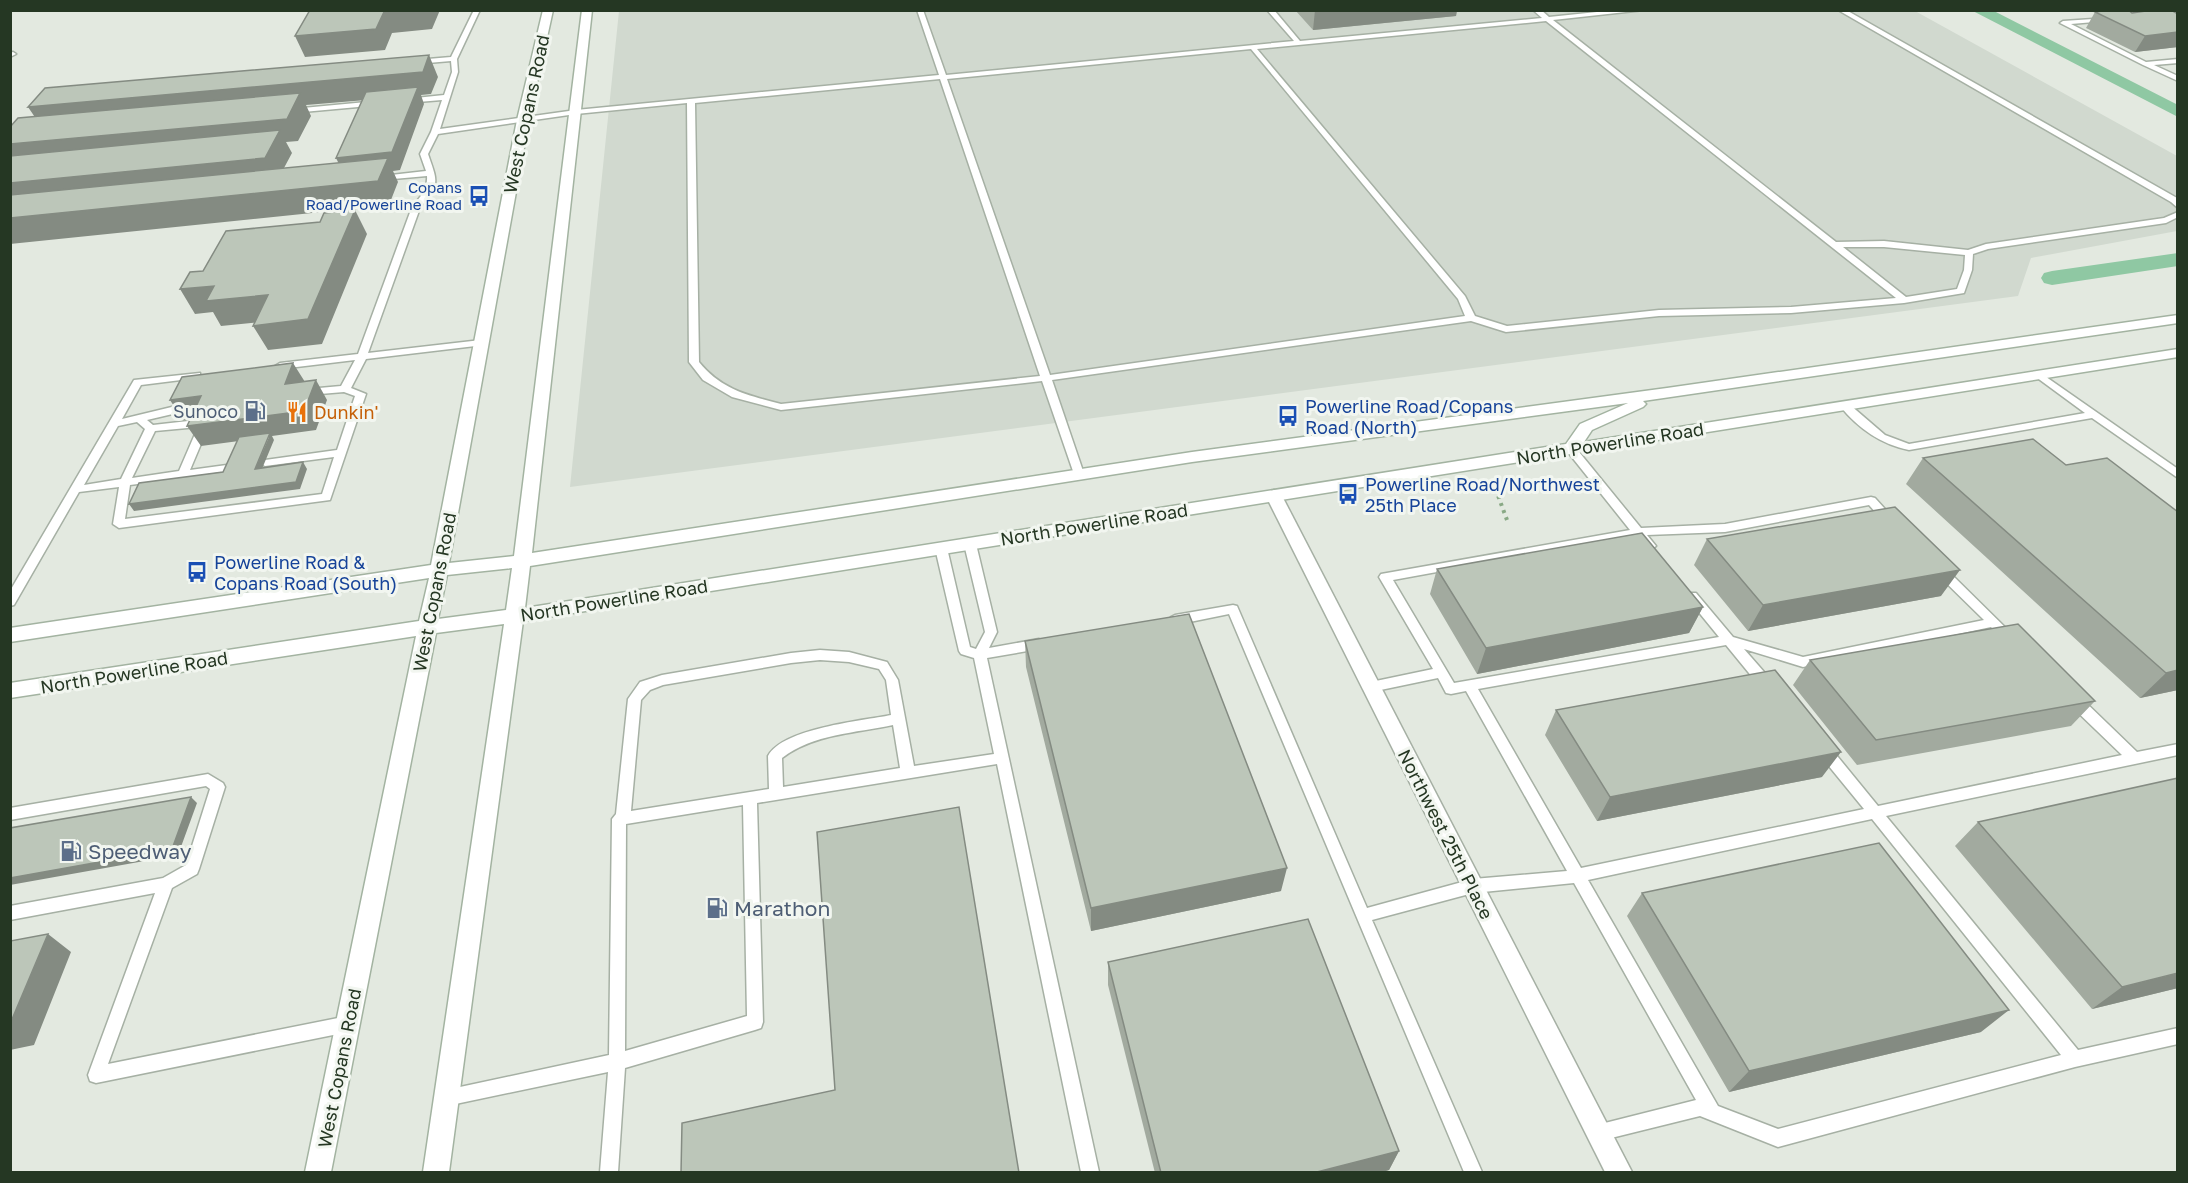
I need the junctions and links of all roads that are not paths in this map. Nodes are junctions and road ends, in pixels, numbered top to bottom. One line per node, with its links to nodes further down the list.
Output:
1 (477, 10): 13 (lane)
2 (548, 10): 23 (main road, West Copans Road)
3 (586, 10): 22 (main road)
4 (920, 10): 17 (lane)
5 (1270, 10): 11 (lane)
6 (1536, 10): 10 (lane)
7 (1641, 10): 10 (lane)
8 (1841, 10): 27 (lane)
9 (2120, 17): 16 (lane)
10 (1547, 19): 11 (lane); 29 (lane)
11 (1299, 43): 12 (lane)
12 (1253, 48): 17 (lane); 32 (lane)
13 (454, 59): 15 (lane); 19 (lane)
14 (2178, 61): 16 (lane)
15 (409, 63)
16 (2145, 64): 18 (lane)
17 (943, 77): 20 (lane); 40 (lane)
18 (2178, 79)
19 (447, 97): 21 (lane); 24 (lane)
20 (691, 101): 22 (lane); 40 (lane)
21 (284, 111)
22 (576, 112): 23 (lane); 79 (main road)
23 (523, 120): 24 (lane); 34 (main road, West Copans Road)
24 (435, 132): 25 (lane)
25 (432, 173): 26 (lane); 36 (lane)
26 (376, 179)
27 (2178, 207)
28 (2178, 214): 30 (lane)
29 (1834, 245): 30 (lane); 31 (lane)
30 (1969, 253): 31 (lane)
31 (1904, 300): 32 (lane)
32 (1471, 318): 40 (lane)
33 (2178, 319): 43 (main road)
34 (481, 343): 36 (lane); 80 (main road, West Copans Road)
35 (2178, 353): 39 (main road, North Powerline Road)
36 (362, 357): 37 (lane); 41 (lane)
37 (268, 368)
38 (209, 374): 48 (lane)
39 (2039, 375): 45 (main road, North Powerline Road); 46 (lane)
40 (1047, 378): 58 (lane)
41 (345, 389): 42 (lane); 51 (lane)
42 (301, 393)
43 (1668, 393): 50 (main road); 58 (main road)
44 (190, 406): 47 (lane)
45 (1845, 406): 46 (lane); 50 (main road, North Powerline Road)
46 (2092, 415): 59 (lane)
47 (141, 420): 48 (lane); 49 (lane)
48 (116, 423): 63 (lane)
49 (152, 428): 57 (lane); 61 (lane)
50 (1572, 449): 65 (main road, North Powerline Road); 74 (lane)
51 (342, 453): 52 (lane); 68 (lane)
52 (288, 460): 53 (lane); 56 (lane)
53 (265, 463)
54 (234, 467): 55 (lane)
55 (218, 469): 57 (lane); 60 (lane)
56 (284, 472)
57 (183, 474): 61 (lane); 62 (lane)
58 (1079, 474): 79 (main road)
59 (2178, 476)
60 (213, 481)
61 (125, 482): 63 (lane); 72 (lane)
62 (177, 486)
63 (78, 489): 82 (lane)
64 (277, 492): 68 (lane)
65 (1274, 496): 75 (main road, North Powerline Road); 95 (main road, Northwest 25th Place)
66 (235, 497): 70 (lane)
67 (204, 501): 71 (lane)
68 (272, 504): 70 (lane)
69 (167, 507): 72 (lane)
70 (230, 510): 71 (lane)
71 (200, 514): 72 (lane)
72 (162, 519)
73 (1895, 525): 74 (lane)
74 (1638, 532): 78 (lane); 92 (lane)
75 (970, 544): 76 (main road, North Powerline Road); 91 (lane)
76 (941, 548): 83 (main road, North Powerline Road); 91 (lane)
77 (1928, 558): 85 (lane)
78 (1661, 559)
79 (522, 561): 80 (main road); 83 (main road)
80 (439, 570): 86 (main road, West Copans Road); 87 (main road)
81 (1683, 586): 88 (lane)
82 (10, 602)
83 (514, 616): 86 (main road, North Powerline Road); 118 (main road)
84 (1164, 621): 113 (lane)
85 (1994, 622): 88 (lane); 90 (lane)
86 (428, 627): 96 (main road, North Powerline Road); 114 (main road, West Copans Road)
87 (10, 635)
88 (1729, 640): 93 (lane); 97 (lane)
89 (1049, 642): 91 (lane)
90 (2019, 646)
91 (980, 654): 101 (lane)
92 (1441, 672): 93 (lane); 95 (lane)
93 (1470, 686): 109 (lane)
94 (2060, 686): 102 (lane)
95 (1371, 687): 111 (main road, Northwest 25th Place)
96 (10, 691)
97 (1776, 694)
98 (899, 719): 103 (lane); 104 (lane); 108 (lane)
99 (1815, 740): 106 (lane)
100 (2178, 749): 102 (lane)
101 (1002, 758): 103 (lane); 124 (lane)
102 (2134, 758): 106 (lane)
103 (908, 773): 104 (lane)
104 (776, 794): 105 (lane)
105 (750, 798): 108 (lane); 117 (lane)
106 (1877, 812): 109 (lane); 116 (lane)
107 (10, 814): 110 (lane)
108 (623, 818): 117 (lane)
109 (1576, 876): 111 (lane); 119 (lane)
110 (166, 884): 112 (lane); 114 (lane)
111 (1473, 886): 113 (lane); 120 (main road, Northwest 25th Place)
112 (10, 913)
113 (1363, 916): 125 (lane)
114 (348, 1024): 121 (main road, West Copans Road)
115 (2178, 1036): 116 (lane)
116 (2075, 1059): 119 (lane)
117 (617, 1062): 118 (lane); 123 (lane)
118 (446, 1098): 122 (main road)
119 (1712, 1112): 120 (lane)
120 (1599, 1132): 126 (main road, Northwest 25th Place)
121 (318, 1173)
122 (436, 1173)
123 (609, 1173)
124 (1090, 1173)
125 (1473, 1173)
126 (1619, 1173)

